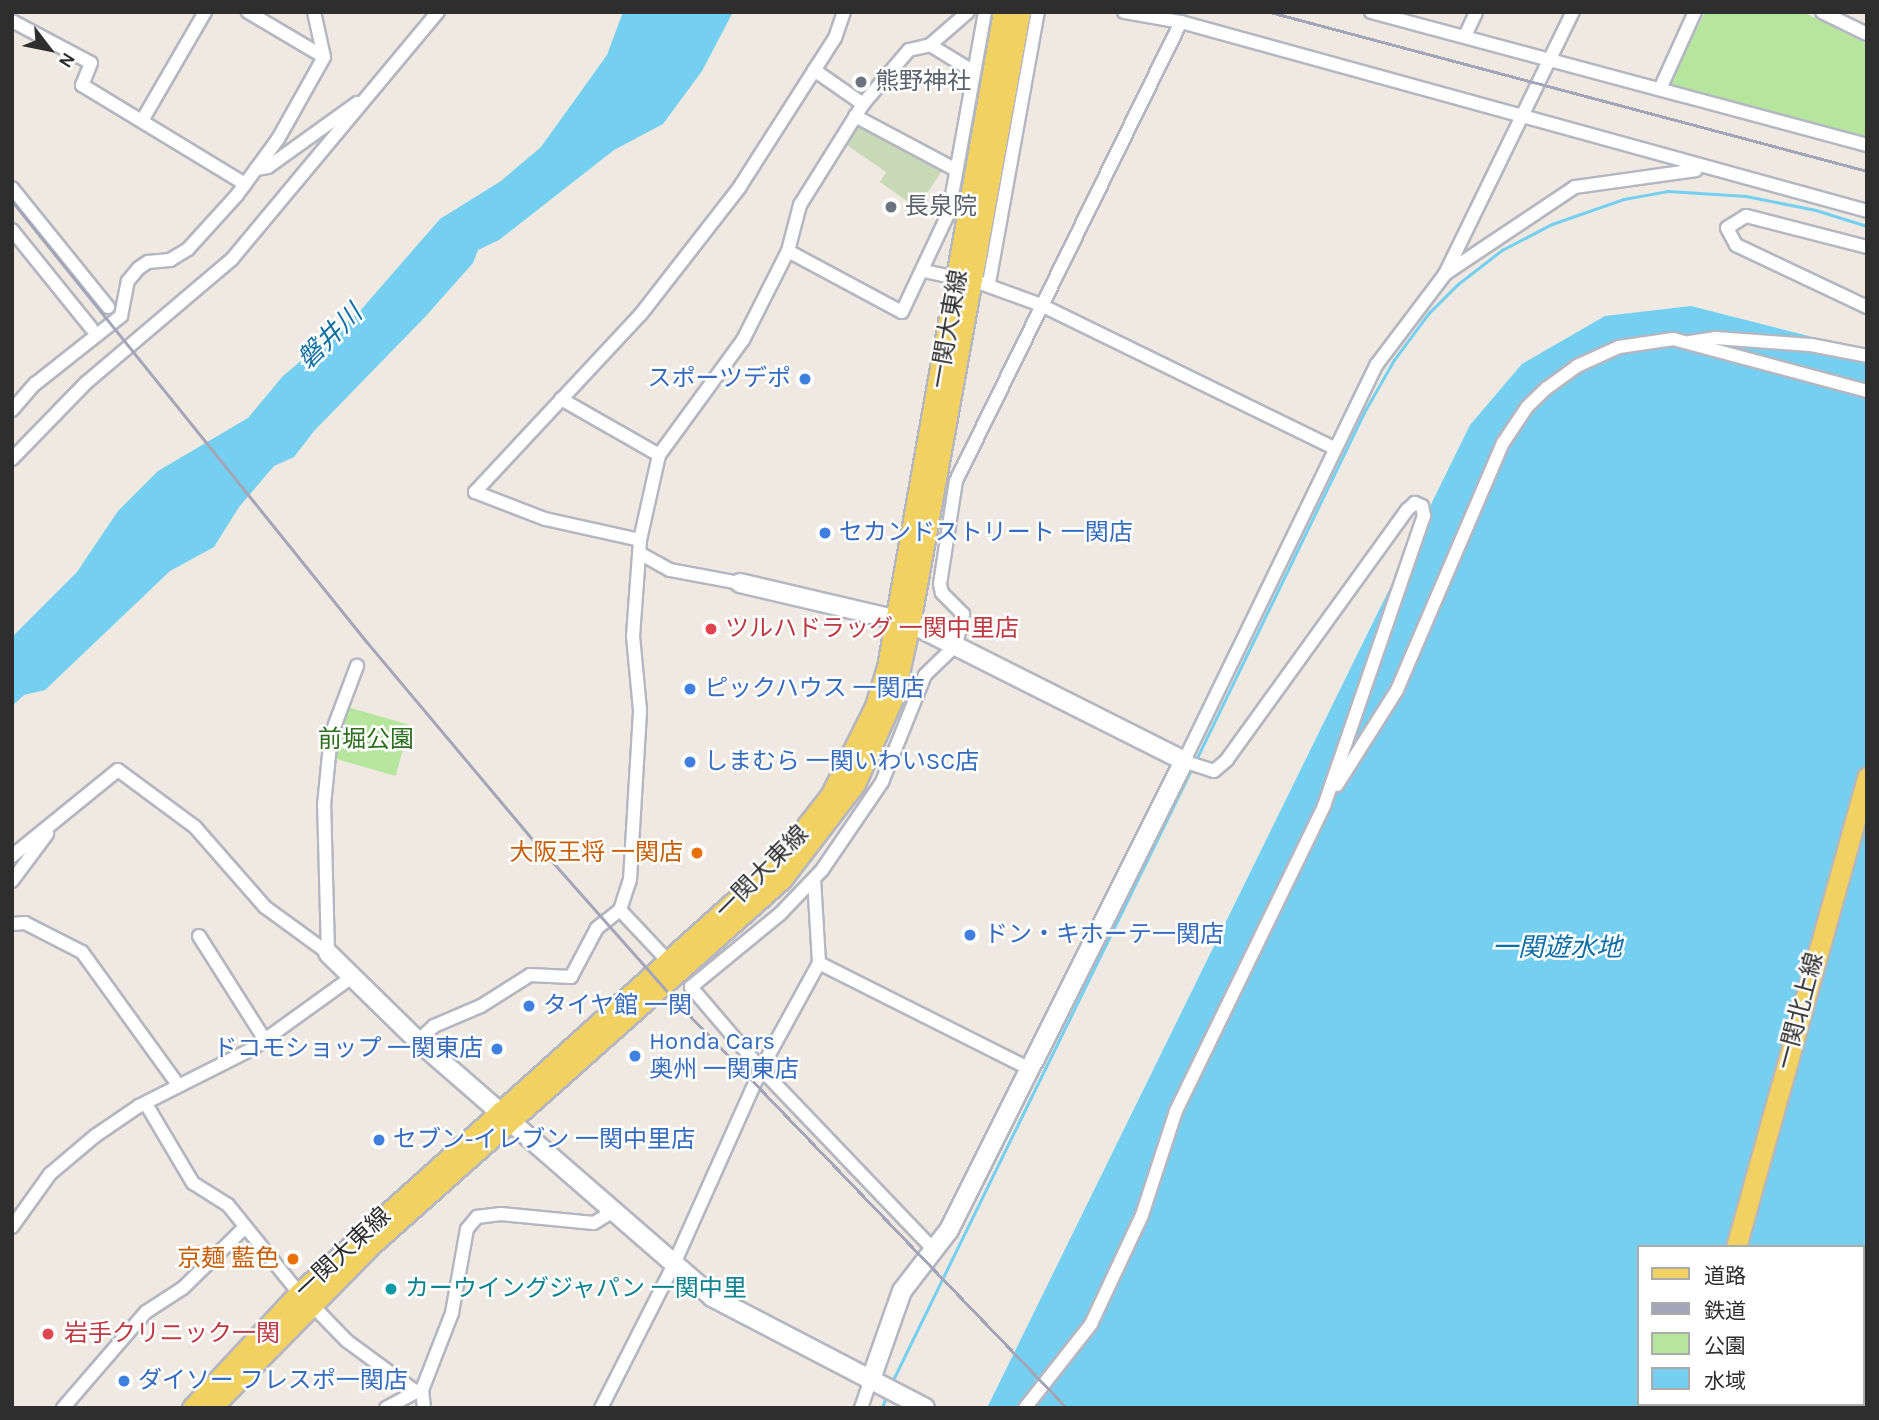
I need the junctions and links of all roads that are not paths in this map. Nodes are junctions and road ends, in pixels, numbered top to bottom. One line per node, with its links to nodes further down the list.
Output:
1 (205, 12): 31 (street)
2 (248, 12): 22 (street)
3 (314, 12): 22 (street)
4 (438, 12): 27 (street)
5 (844, 12): 24 (street)
6 (968, 12): 21 (street)
7 (985, 12): 25 (street)
8 (1003, 12): 44 (main road, 一関大東線)
9 (1020, 12): 44 (main road, 一関大東線)
10 (1038, 12): 44 (street)
11 (1124, 12): 18 (street)
12 (1476, 12): 20 (street)
13 (1573, 12): 23 (street)
14 (1695, 12): 26 (street)
15 (1822, 12): 19 (street)
16 (1375, 13): 20 (street)
17 (12, 21): 31 (street)
18 (1181, 22): 30 (street); 45 (street)
19 (1867, 34)
20 (1465, 36): 23 (street)
21 (930, 45): 25 (street); 28 (street)
22 (324, 57): 33 (street)
23 (1551, 60): 26 (street); 30 (street)
24 (814, 70): 28 (street); 52 (street)
25 (974, 72): 35 (street)
26 (1660, 89): 32 (street)
27 (362, 101): 33 (street); 56 (street)
28 (863, 104): 29 (street)
29 (855, 116): 35 (street); 41 (street)
30 (1520, 116): 34 (street); 43 (street)
31 (143, 119): 36 (street)
32 (1867, 145)
33 (256, 169): 36 (street)
34 (1704, 169): 38 (street); 43 (street)
35 (956, 170): 42 (street)
36 (245, 184): 53 (street)
37 (12, 188): 46 (street)
38 (1867, 211)
39 (12, 230): 48 (street)
40 (1867, 247): 47 (street)
41 (788, 251): 42 (street); 55 (street)
42 (925, 271): 44 (street)
43 (1444, 274): 54 (street)
44 (974, 281): 45 (street); 60 (main road, 一関大東線)
45 (1041, 305): 54 (street); 61 (street)
46 (108, 307)
47 (1867, 307)
48 (91, 328)
49 (1685, 342): 50 (street); 51 (street); 65 (street)
50 (1867, 356)
51 (1867, 391)
52 (561, 399): 55 (street); 57 (street)
53 (12, 410)
54 (1334, 448): 63 (street)
55 (659, 456): 57 (street)
56 (12, 459)
57 (640, 540): 58 (street)
58 (640, 554): 59 (street); 70 (street)
59 (740, 583): 60 (street)
60 (903, 622): 61 (street); 74 (main road, 一関大東線); 83 (main road, 一関大東線)
61 (956, 645): 63 (street); 68 (street)
62 (356, 666): 73 (street)
63 (1186, 762): 65 (street); 80 (street)
64 (1867, 776): 87 (main road, 一関北上線)
65 (1324, 807): 101 (street)
66 (55, 822): 67 (street); 69 (street); 73 (street)
67 (12, 856)
68 (814, 880): 75 (street); 79 (street)
69 (12, 881)
70 (620, 910): 74 (street); 78 (street)
71 (12, 923): 81 (street)
72 (199, 936): 77 (street)
73 (328, 953): 76 (street)
74 (668, 961): 83 (main road, 一関大東線)
75 (819, 962): 79 (street); 80 (street)
76 (352, 977): 77 (street); 78 (street)
77 (265, 1040): 81 (street)
78 (418, 1041): 83 (street)
79 (761, 1069): 88 (street); 89 (street)
80 (1030, 1069): 88 (street)
81 (179, 1086): 82 (street)
82 (146, 1104): 85 (street); 86 (street)
83 (505, 1118): 84 (street); 90 (main road, 一関大東線)
84 (613, 1211): 89 (street); 92 (street)
85 (12, 1227)
86 (243, 1229): 90 (street); 93 (street)
87 (1737, 1245)
88 (934, 1250): 91 (street)
89 (673, 1266): 91 (street); 98 (street)
90 (304, 1298): 92 (street); 94 (main road, 一関大東線); 95 (main road, 一関大東線)
91 (870, 1382): 99 (street); 100 (street)
92 (419, 1390): 96 (street); 97 (street)
93 (63, 1408)
94 (192, 1408)
95 (211, 1408)
96 (386, 1408)
97 (424, 1408)
98 (601, 1408)
99 (861, 1408)
100 (925, 1408)
101 (1025, 1408)

